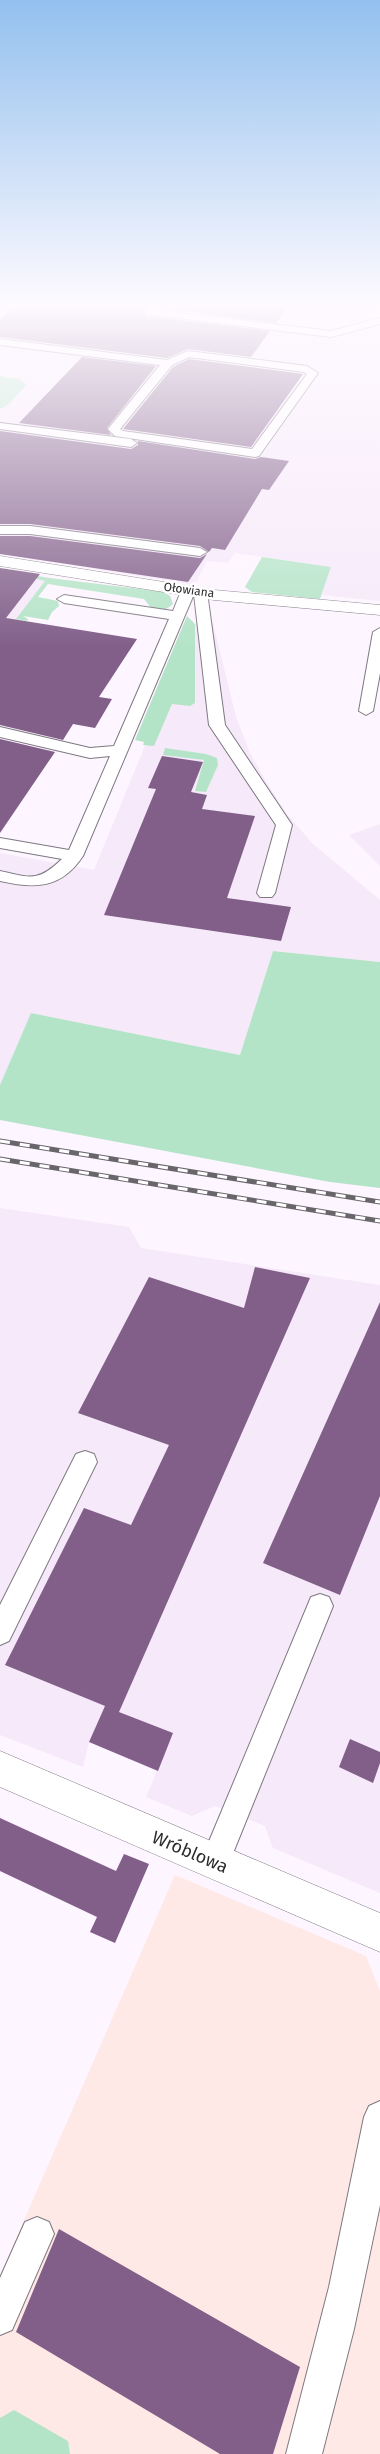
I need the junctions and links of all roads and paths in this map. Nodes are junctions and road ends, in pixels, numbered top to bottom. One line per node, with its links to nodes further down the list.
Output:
1 (123, 419): 2 (lane)
2 (280, 419)
3 (0, 426): 4 (lane)
4 (244, 459)
5 (0, 530): 6 (lane)
6 (200, 552)
7 (0, 561): 8 (street, Ołowiana)
8 (194, 591): 10 (street, Ołowiana); 11 (lane); 19 (lane)
9 (64, 599): 11 (lane)
10 (380, 610)
11 (178, 616): 15 (lane)
12 (380, 632): 13 (lane)
13 (366, 711)
14 (0, 732): 15 (lane)
15 (120, 750): 17 (lane)
16 (0, 843): 17 (lane)
17 (75, 856): 18 (lane)
18 (0, 876)
19 (266, 893)
20 (85, 1462): 22 (lane)
21 (320, 1606): 24 (lane)
22 (0, 1632)
23 (0, 1769): 24 (street, Wróblowa)
24 (215, 1863): 25 (street, Wróblowa)
25 (380, 1933)
26 (380, 2117): 29 (lane)
27 (37, 2234): 28 (lane)
28 (0, 2318)
29 (304, 2454)

